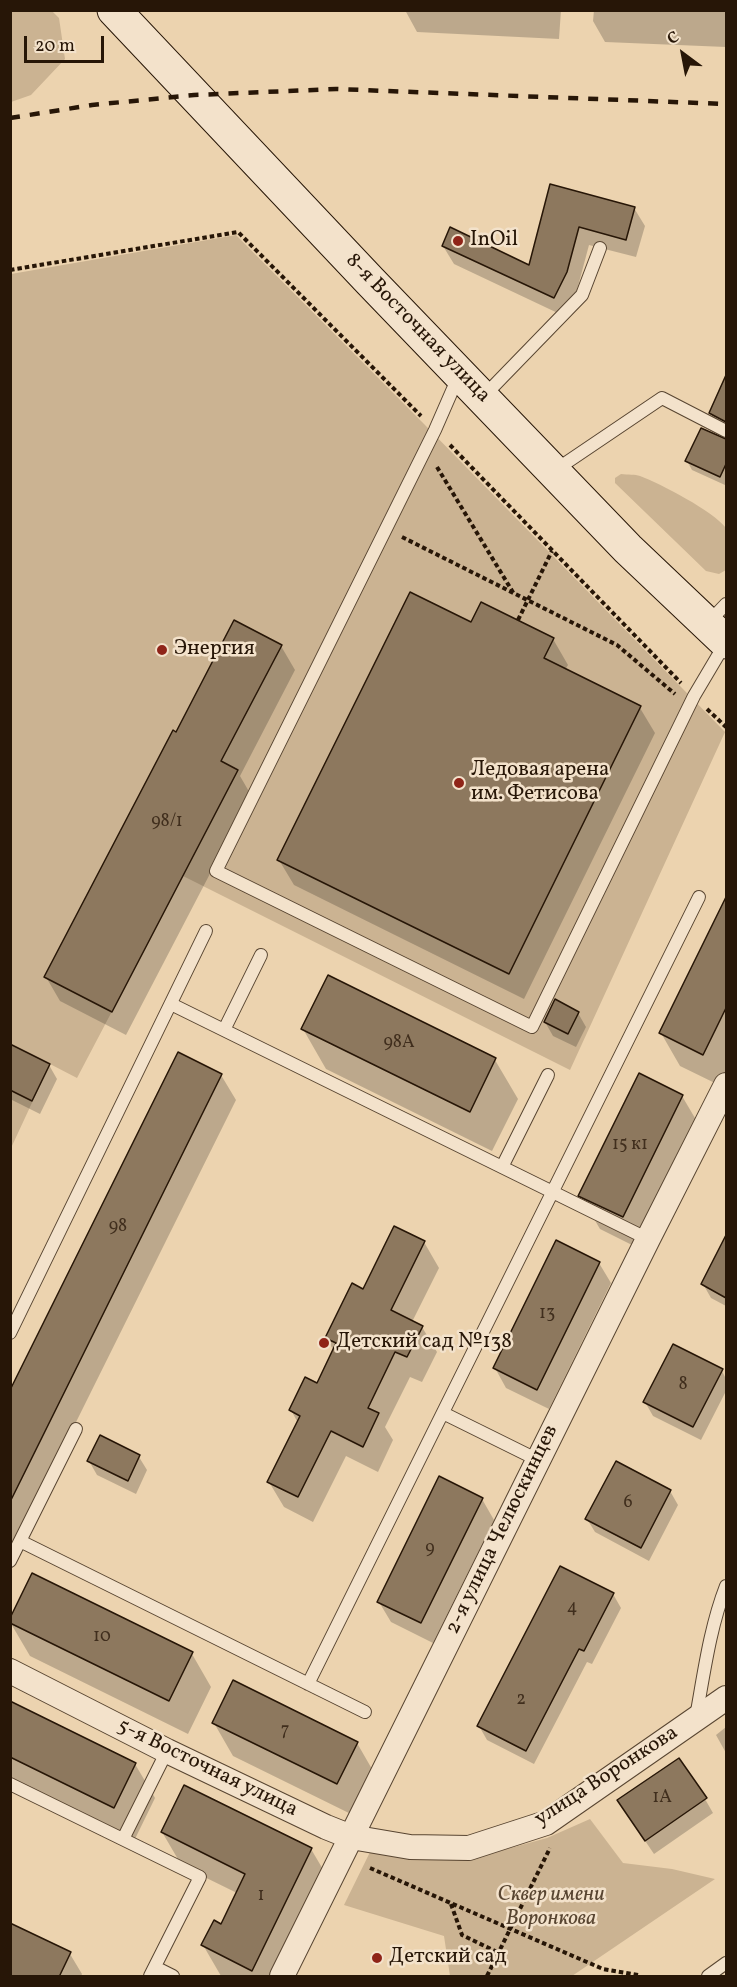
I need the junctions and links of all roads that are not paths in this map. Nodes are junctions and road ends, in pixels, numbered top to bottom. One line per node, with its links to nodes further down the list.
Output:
1 (114, 10): 3 (main road, 8-я Восточная улица)
2 (600, 248): 4 (lane)
3 (459, 374): 4 (main road, 8-я Восточная улица); 7 (lane)
4 (483, 398): 6 (main road, 8-я Восточная улица)
5 (726, 430): 6 (lane)
6 (554, 471): 7 (main road, 8-я Восточная улица)
7 (722, 628)
8 (699, 897): 16 (lane)
9 (206, 931): 11 (lane)
10 (261, 956): 12 (lane)
11 (171, 1004): 12 (lane); 18 (lane)
12 (224, 1030): 15 (lane)
13 (548, 1075): 15 (lane)
14 (726, 1085): 17 (street, 2-я улица Челюскинцев)
15 (502, 1167): 16 (lane)
16 (552, 1192): 17 (lane); 19 (lane)
17 (648, 1239): 21 (street, 2-я улица Челюскинцев)
18 (10, 1333)
19 (443, 1413): 21 (lane); 26 (lane)
20 (76, 1429): 22 (lane)
21 (538, 1460): 33 (street, 2-я улица Челюскинцев)
22 (20, 1542): 23 (lane); 26 (lane)
23 (10, 1561)
24 (726, 1586): 29 (lane)
25 (10, 1671): 30 (street, 5-я Восточная улица)
26 (308, 1684): 28 (lane)
27 (726, 1698): 29 (street, улица Воронкова)
28 (365, 1712)
29 (696, 1719): 34 (street, улица Воронкова)
30 (167, 1751): 32 (lane); 33 (street, 5-я Восточная улица)
31 (10, 1784): 32 (lane)
32 (123, 1839): 36 (lane)
33 (346, 1846): 34 (street, 5-я Восточная улица); 38 (street, 2-я улица Челюскинцев)
34 (410, 1847)
35 (726, 1963): 39 (lane)
36 (153, 1972): 37 (lane)
37 (173, 1977)
38 (282, 1977)
39 (708, 1977)

